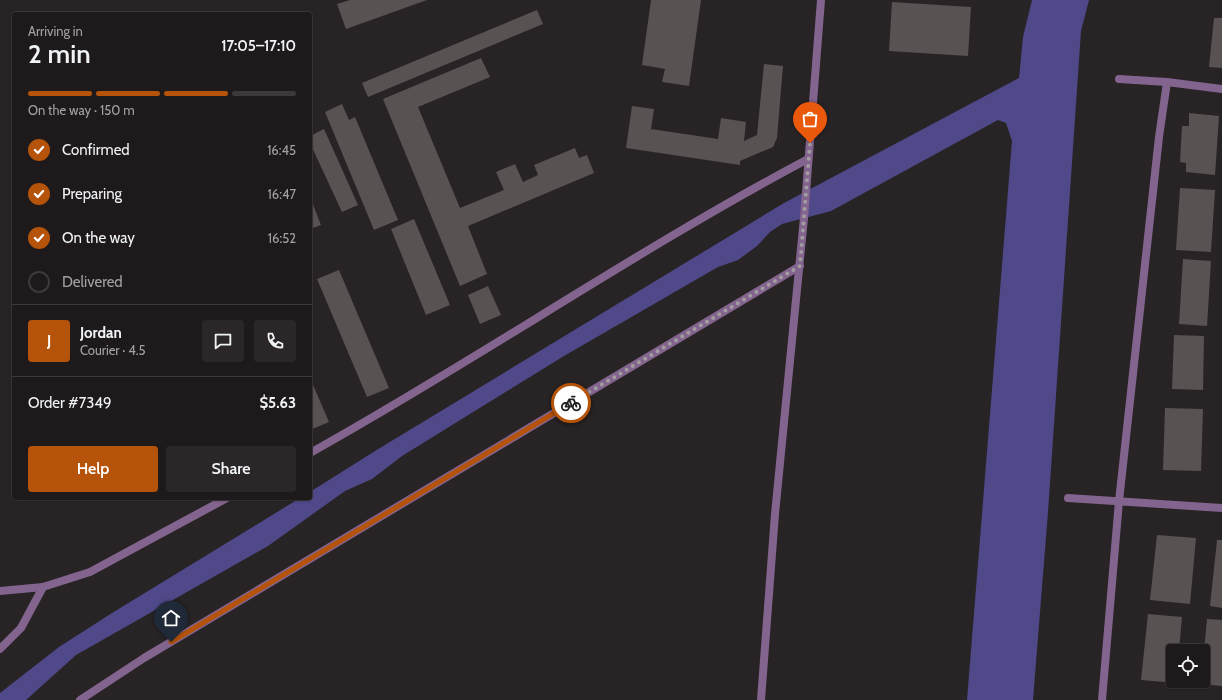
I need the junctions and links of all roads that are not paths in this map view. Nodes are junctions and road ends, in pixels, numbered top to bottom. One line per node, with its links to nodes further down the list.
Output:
1 (821, 0): 5 (street)
2 (1119, 79): 3 (street)
3 (1167, 82): 4 (street); 10 (street)
4 (1222, 89)
5 (808, 159): 6 (street); 7 (street)
6 (800, 266): 15 (street); 16 (street)
7 (312, 452)
8 (1068, 498): 10 (street)
9 (223, 500): 12 (street)
10 (1119, 501): 11 (street); 17 (street)
11 (1222, 508)
12 (43, 587): 13 (street); 14 (street)
13 (0, 591)
14 (0, 649)
15 (80, 700)
16 (761, 700)
17 (1102, 700)

